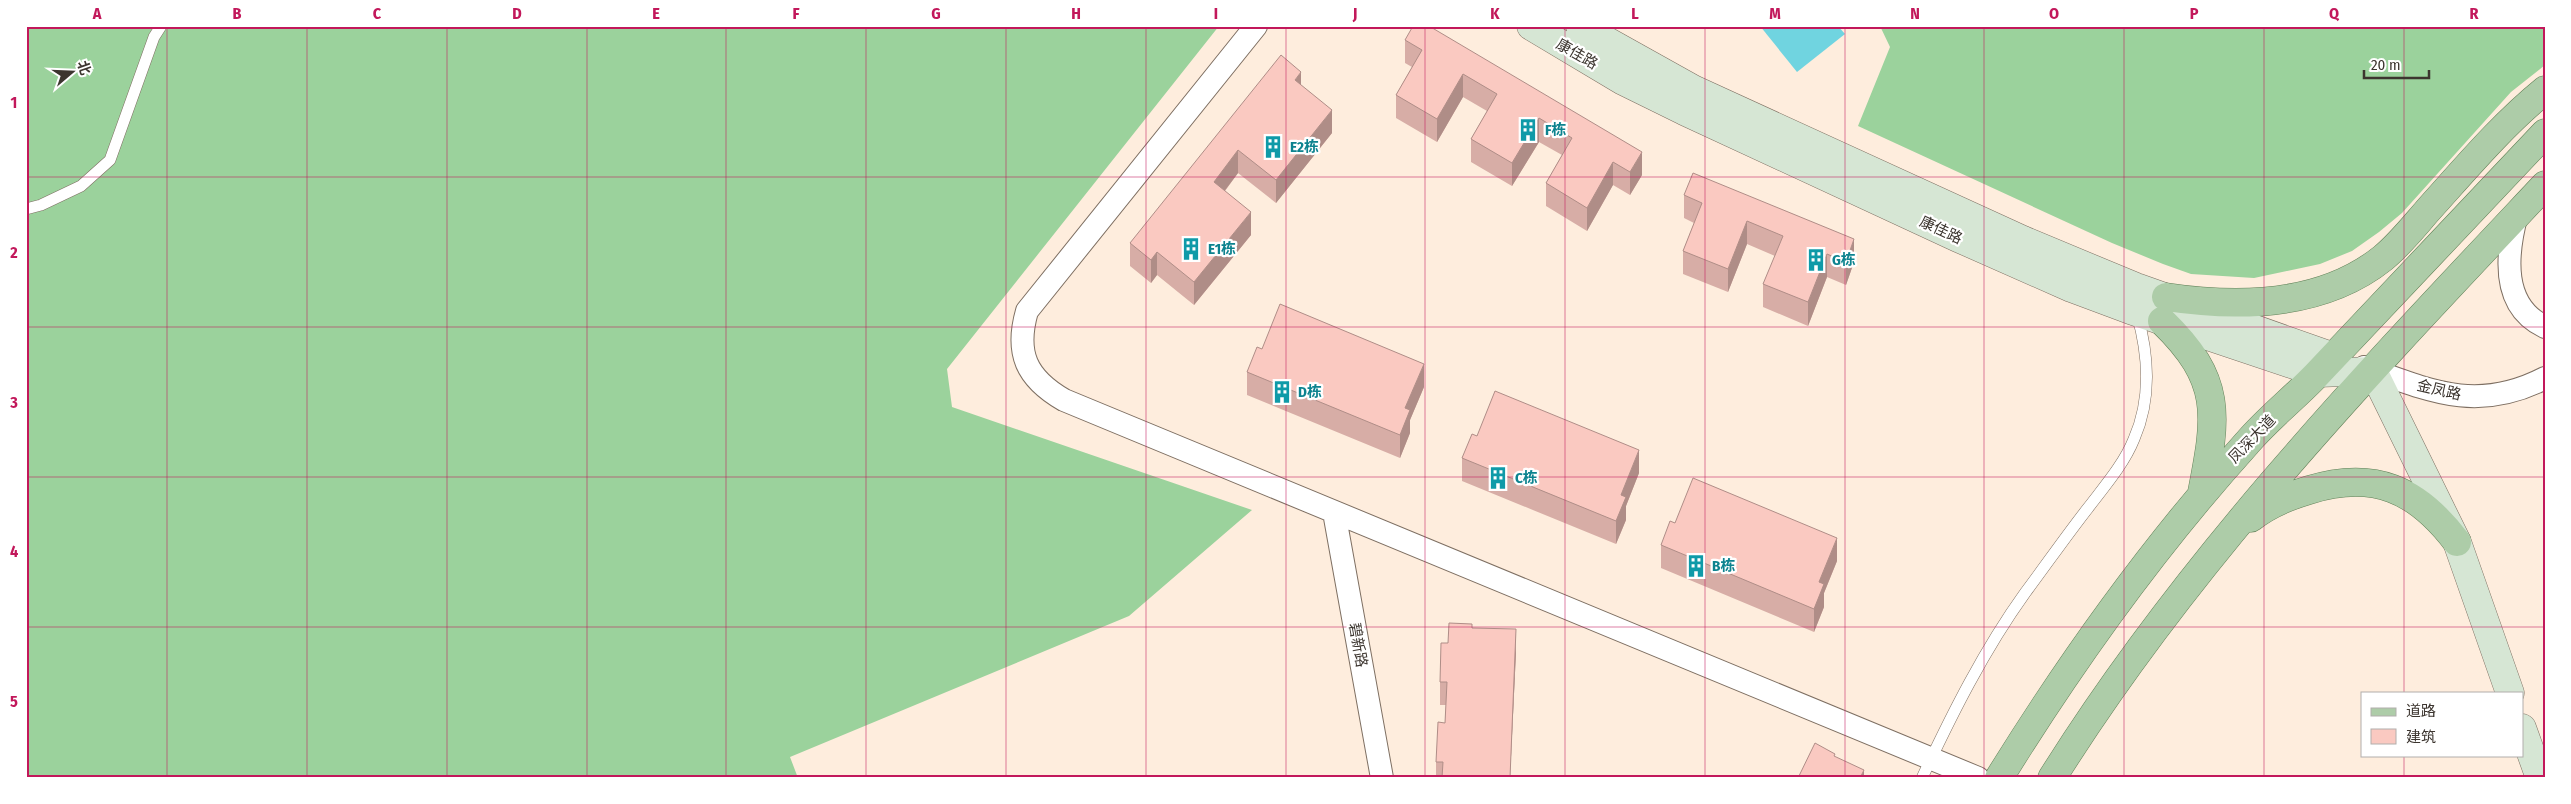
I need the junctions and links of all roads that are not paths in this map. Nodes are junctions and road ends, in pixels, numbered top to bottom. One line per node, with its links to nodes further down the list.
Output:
1 (161, 26): 8 (lane)
2 (1256, 26): 17 (street)
3 (1531, 26): 11 (street, 康佳路)
4 (1580, 26): 10 (street, 康佳路)
5 (2545, 90): 10 (main road)
6 (2545, 133): 13 (main road, 凤深大道)
7 (2545, 185): 9 (main road)
8 (26, 209)
9 (2517, 214): 12 (street); 14 (main road)
10 (2164, 309): 11 (street, 康佳路); 13 (street, 康佳路); 16 (main road)
11 (2136, 312): 22 (lane)
12 (2545, 327)
13 (2326, 365): 14 (street, 康佳路); 16 (main road, 凤深大道)
14 (2373, 371): 15 (street, 金凤路); 18 (main road); 19 (street)
15 (2545, 378)
16 (2202, 495): 25 (main road, 凤深大道)
17 (1334, 512): 22 (street); 23 (street, 碧新路)
18 (2222, 541): 19 (main road); 26 (main road)
19 (2457, 542): 20 (street)
20 (2510, 692)
21 (2524, 734): 27 (street)
22 (1927, 768): 24 (street)
23 (1382, 778)
24 (1978, 778)
25 (1999, 778)
26 (2052, 778)
27 (2540, 778)

